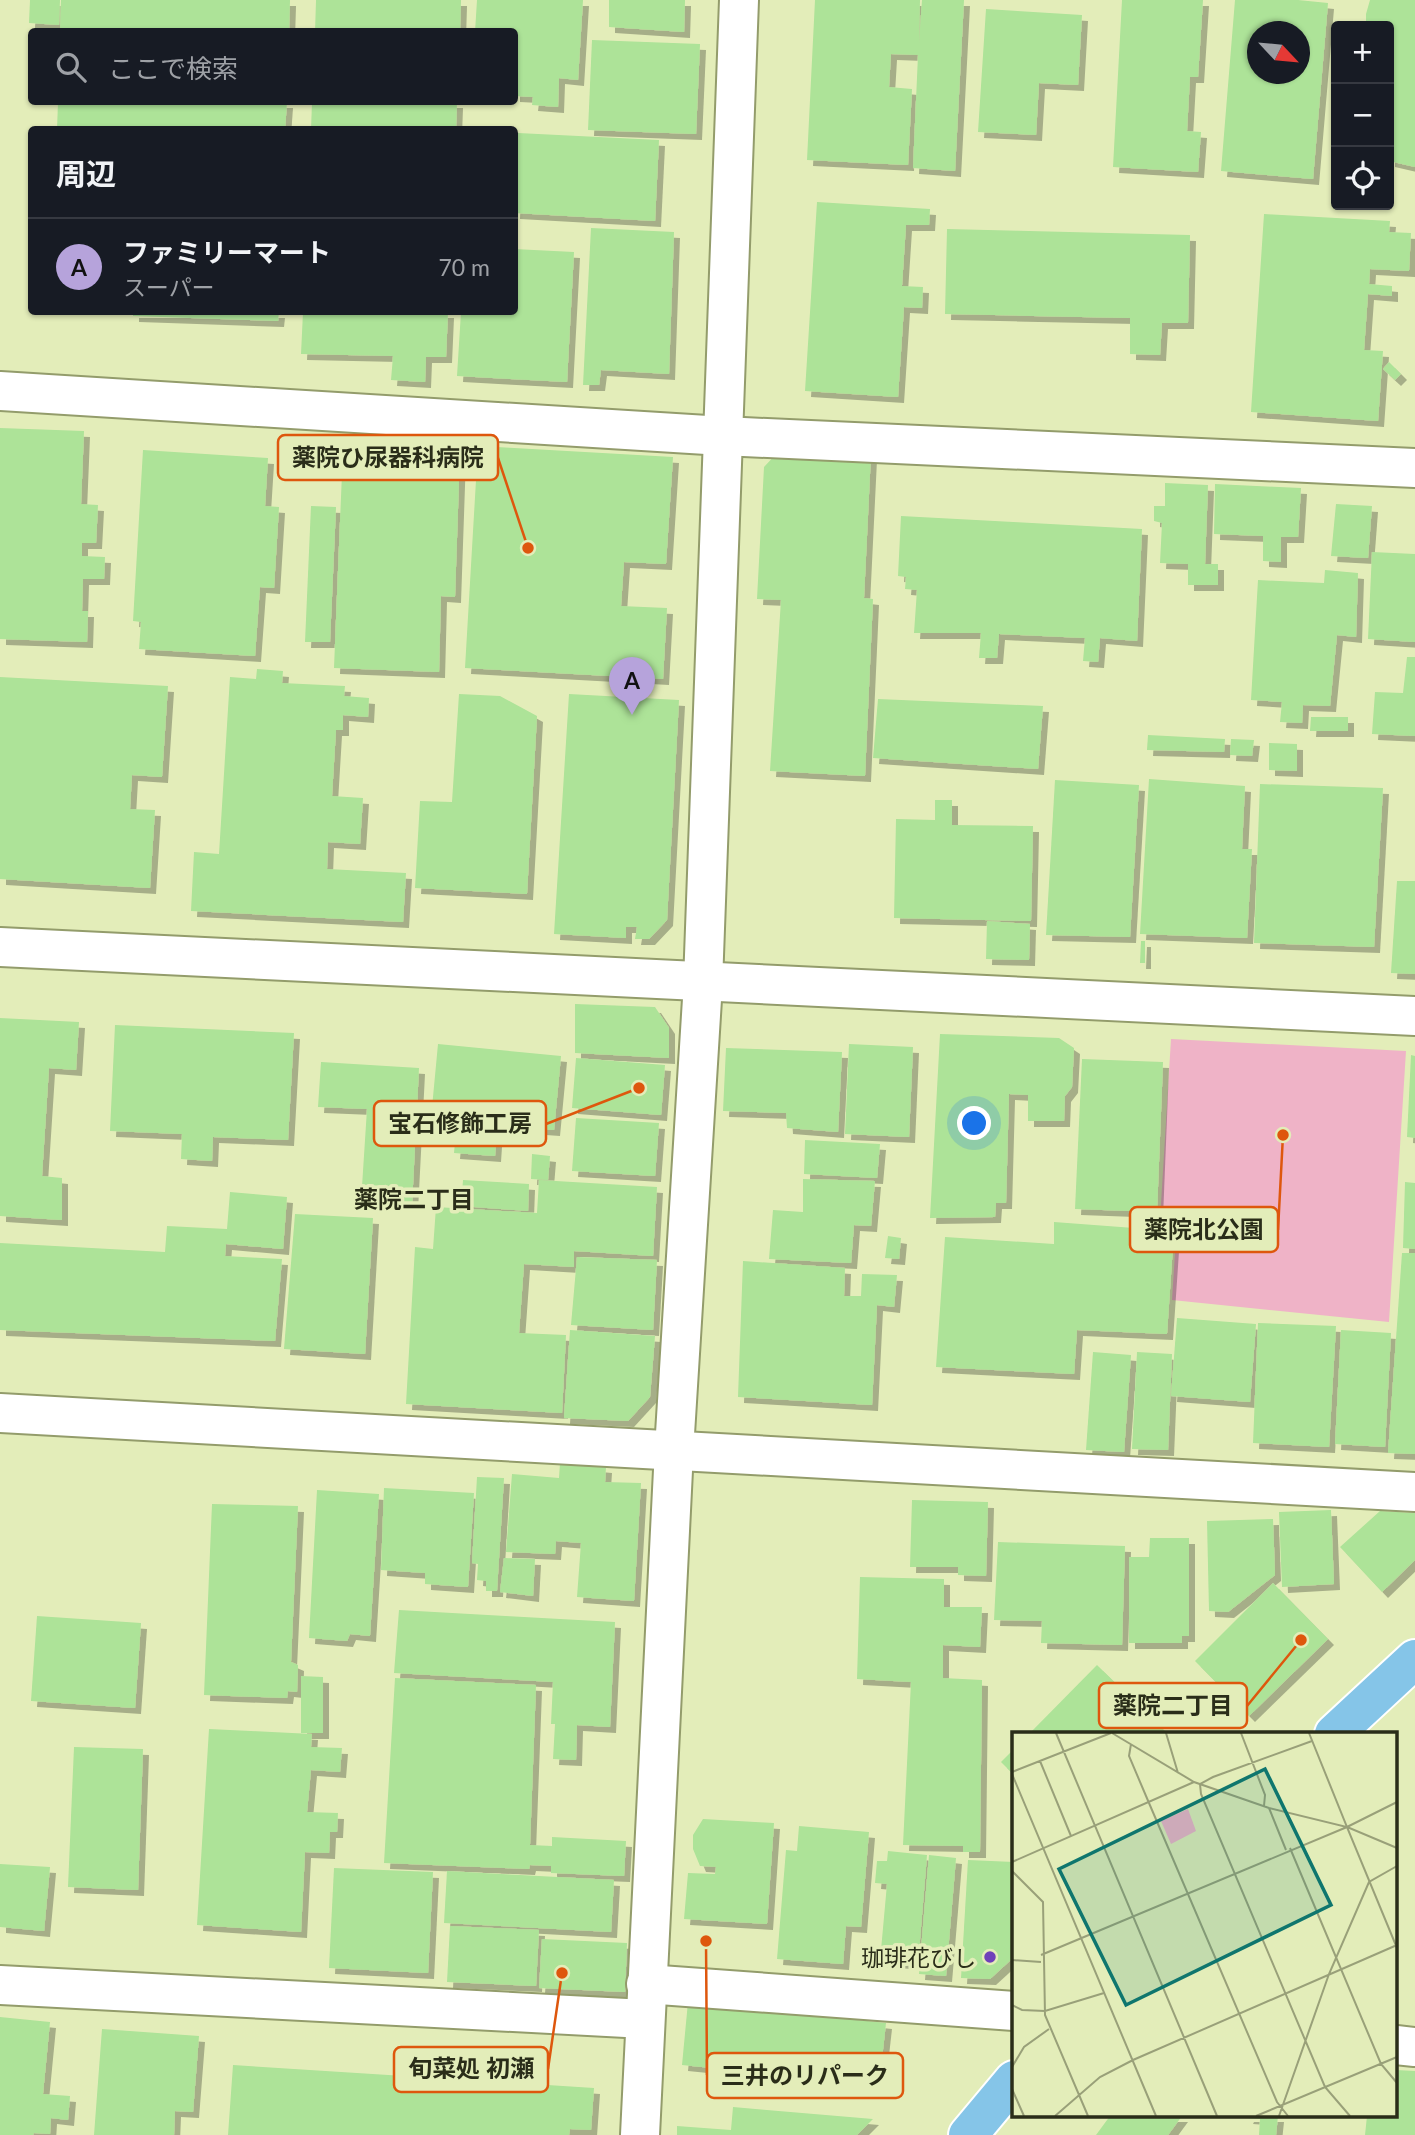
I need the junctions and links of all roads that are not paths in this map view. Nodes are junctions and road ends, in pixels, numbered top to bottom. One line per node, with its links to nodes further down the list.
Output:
1 (739, 0): 3 (street)
2 (0, 391): 3 (street)
3 (723, 436): 4 (street); 6 (street)
4 (1415, 468)
5 (0, 947): 6 (street)
6 (704, 983): 7 (street); 9 (street)
7 (1415, 1016)
8 (0, 1413): 9 (street)
9 (674, 1450): 10 (street); 14 (street)
10 (1415, 1492)
11 (1415, 1659): 12 (main road)
12 (1336, 1732)
13 (0, 1985): 14 (street)
14 (646, 2002): 15 (street); 17 (street)
15 (1012, 2011)
16 (1012, 2082): 18 (main road)
17 (640, 2135)
18 (968, 2135)

